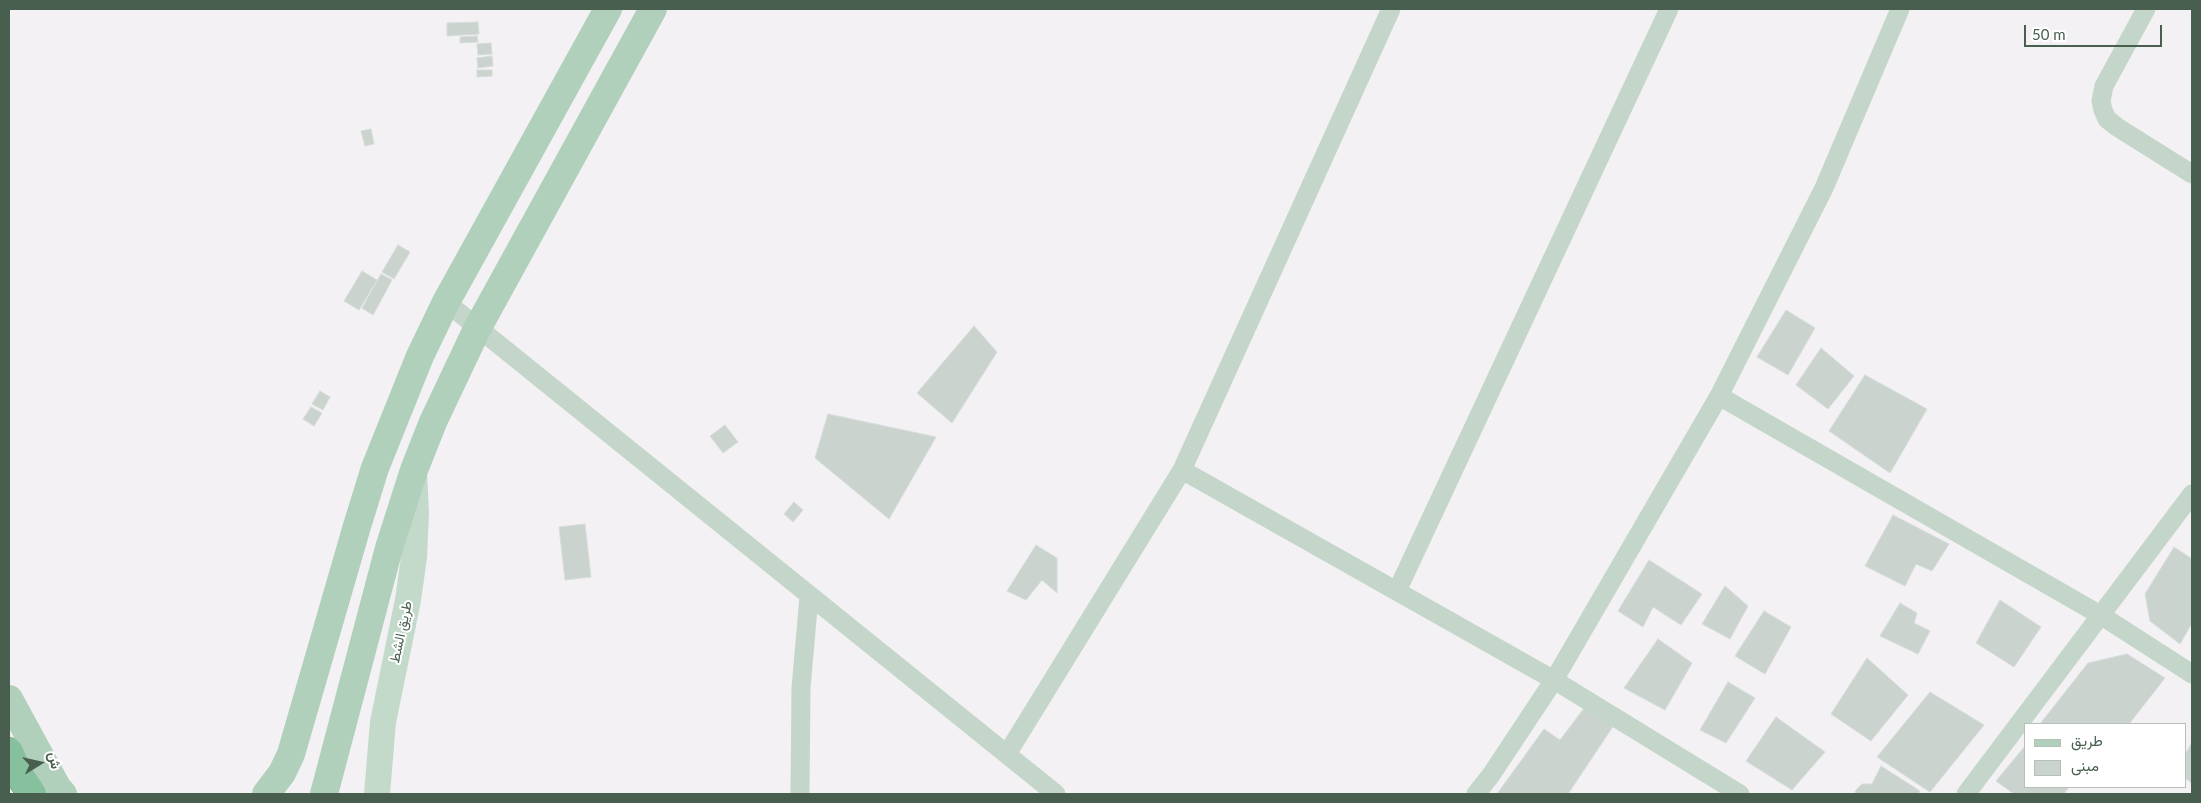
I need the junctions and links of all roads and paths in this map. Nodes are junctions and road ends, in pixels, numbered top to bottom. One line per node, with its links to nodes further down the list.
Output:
1 (608, 9): 8 (main road)
2 (653, 9): 9 (main road)
3 (1391, 9): 12 (street)
4 (1670, 9): 14 (street)
5 (1900, 9): 10 (street)
6 (2146, 9): 7 (street)
7 (2192, 174)
8 (446, 302): 9 (street); 24 (main road)
9 (477, 329): 11 (main road); 15 (street)
10 (1719, 396): 16 (street); 18 (street)
11 (414, 470): 25 (main road); 26 (main road, طريق الشط)
12 (1182, 470): 14 (street); 21 (street)
13 (2192, 494): 16 (street)
14 (1397, 591): 18 (street)
15 (809, 596): 21 (street); 27 (street)
16 (2102, 616): 17 (street); 31 (street)
17 (2192, 674)
18 (1554, 680): 29 (street); 30 (street)
19 (9, 699): 23 (main road)
20 (9, 752): 22 (highway)
21 (1008, 754): 28 (street)
22 (32, 794)
23 (63, 794)
24 (266, 794)
25 (324, 794)
26 (377, 794)
27 (800, 794)
28 (1056, 794)
29 (1476, 794)
30 (1740, 794)
31 (1966, 794)

